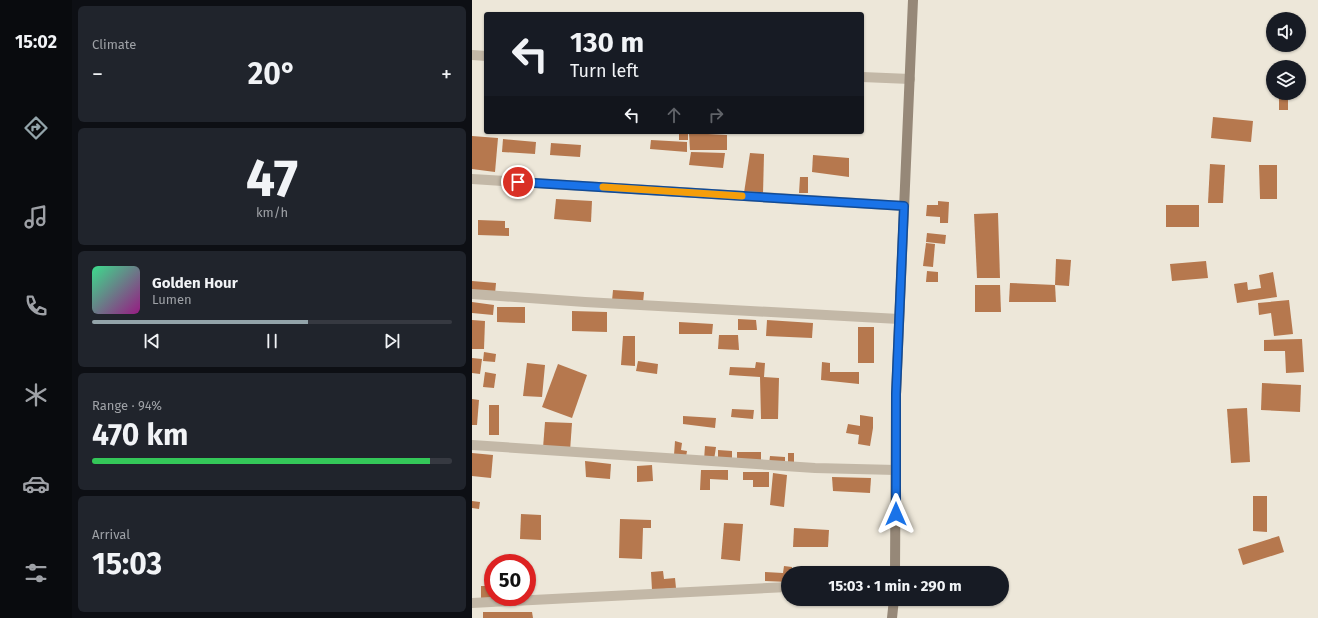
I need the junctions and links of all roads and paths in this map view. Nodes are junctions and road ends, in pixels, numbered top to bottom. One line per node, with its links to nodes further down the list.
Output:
1 (913, 0): 5 (main road)
2 (472, 55): 3 (street)
3 (484, 56)
4 (864, 77): 5 (street)
5 (910, 79): 7 (main road)
6 (472, 179): 7 (street)
7 (904, 206): 9 (main road)
8 (472, 294): 9 (street)
9 (899, 319): 11 (main road)
10 (472, 445): 11 (street)
11 (896, 470): 12 (main road)
12 (896, 566)
13 (781, 587): 14 (street)
14 (472, 603)
15 (893, 606): 16 (main road)
16 (892, 618)

